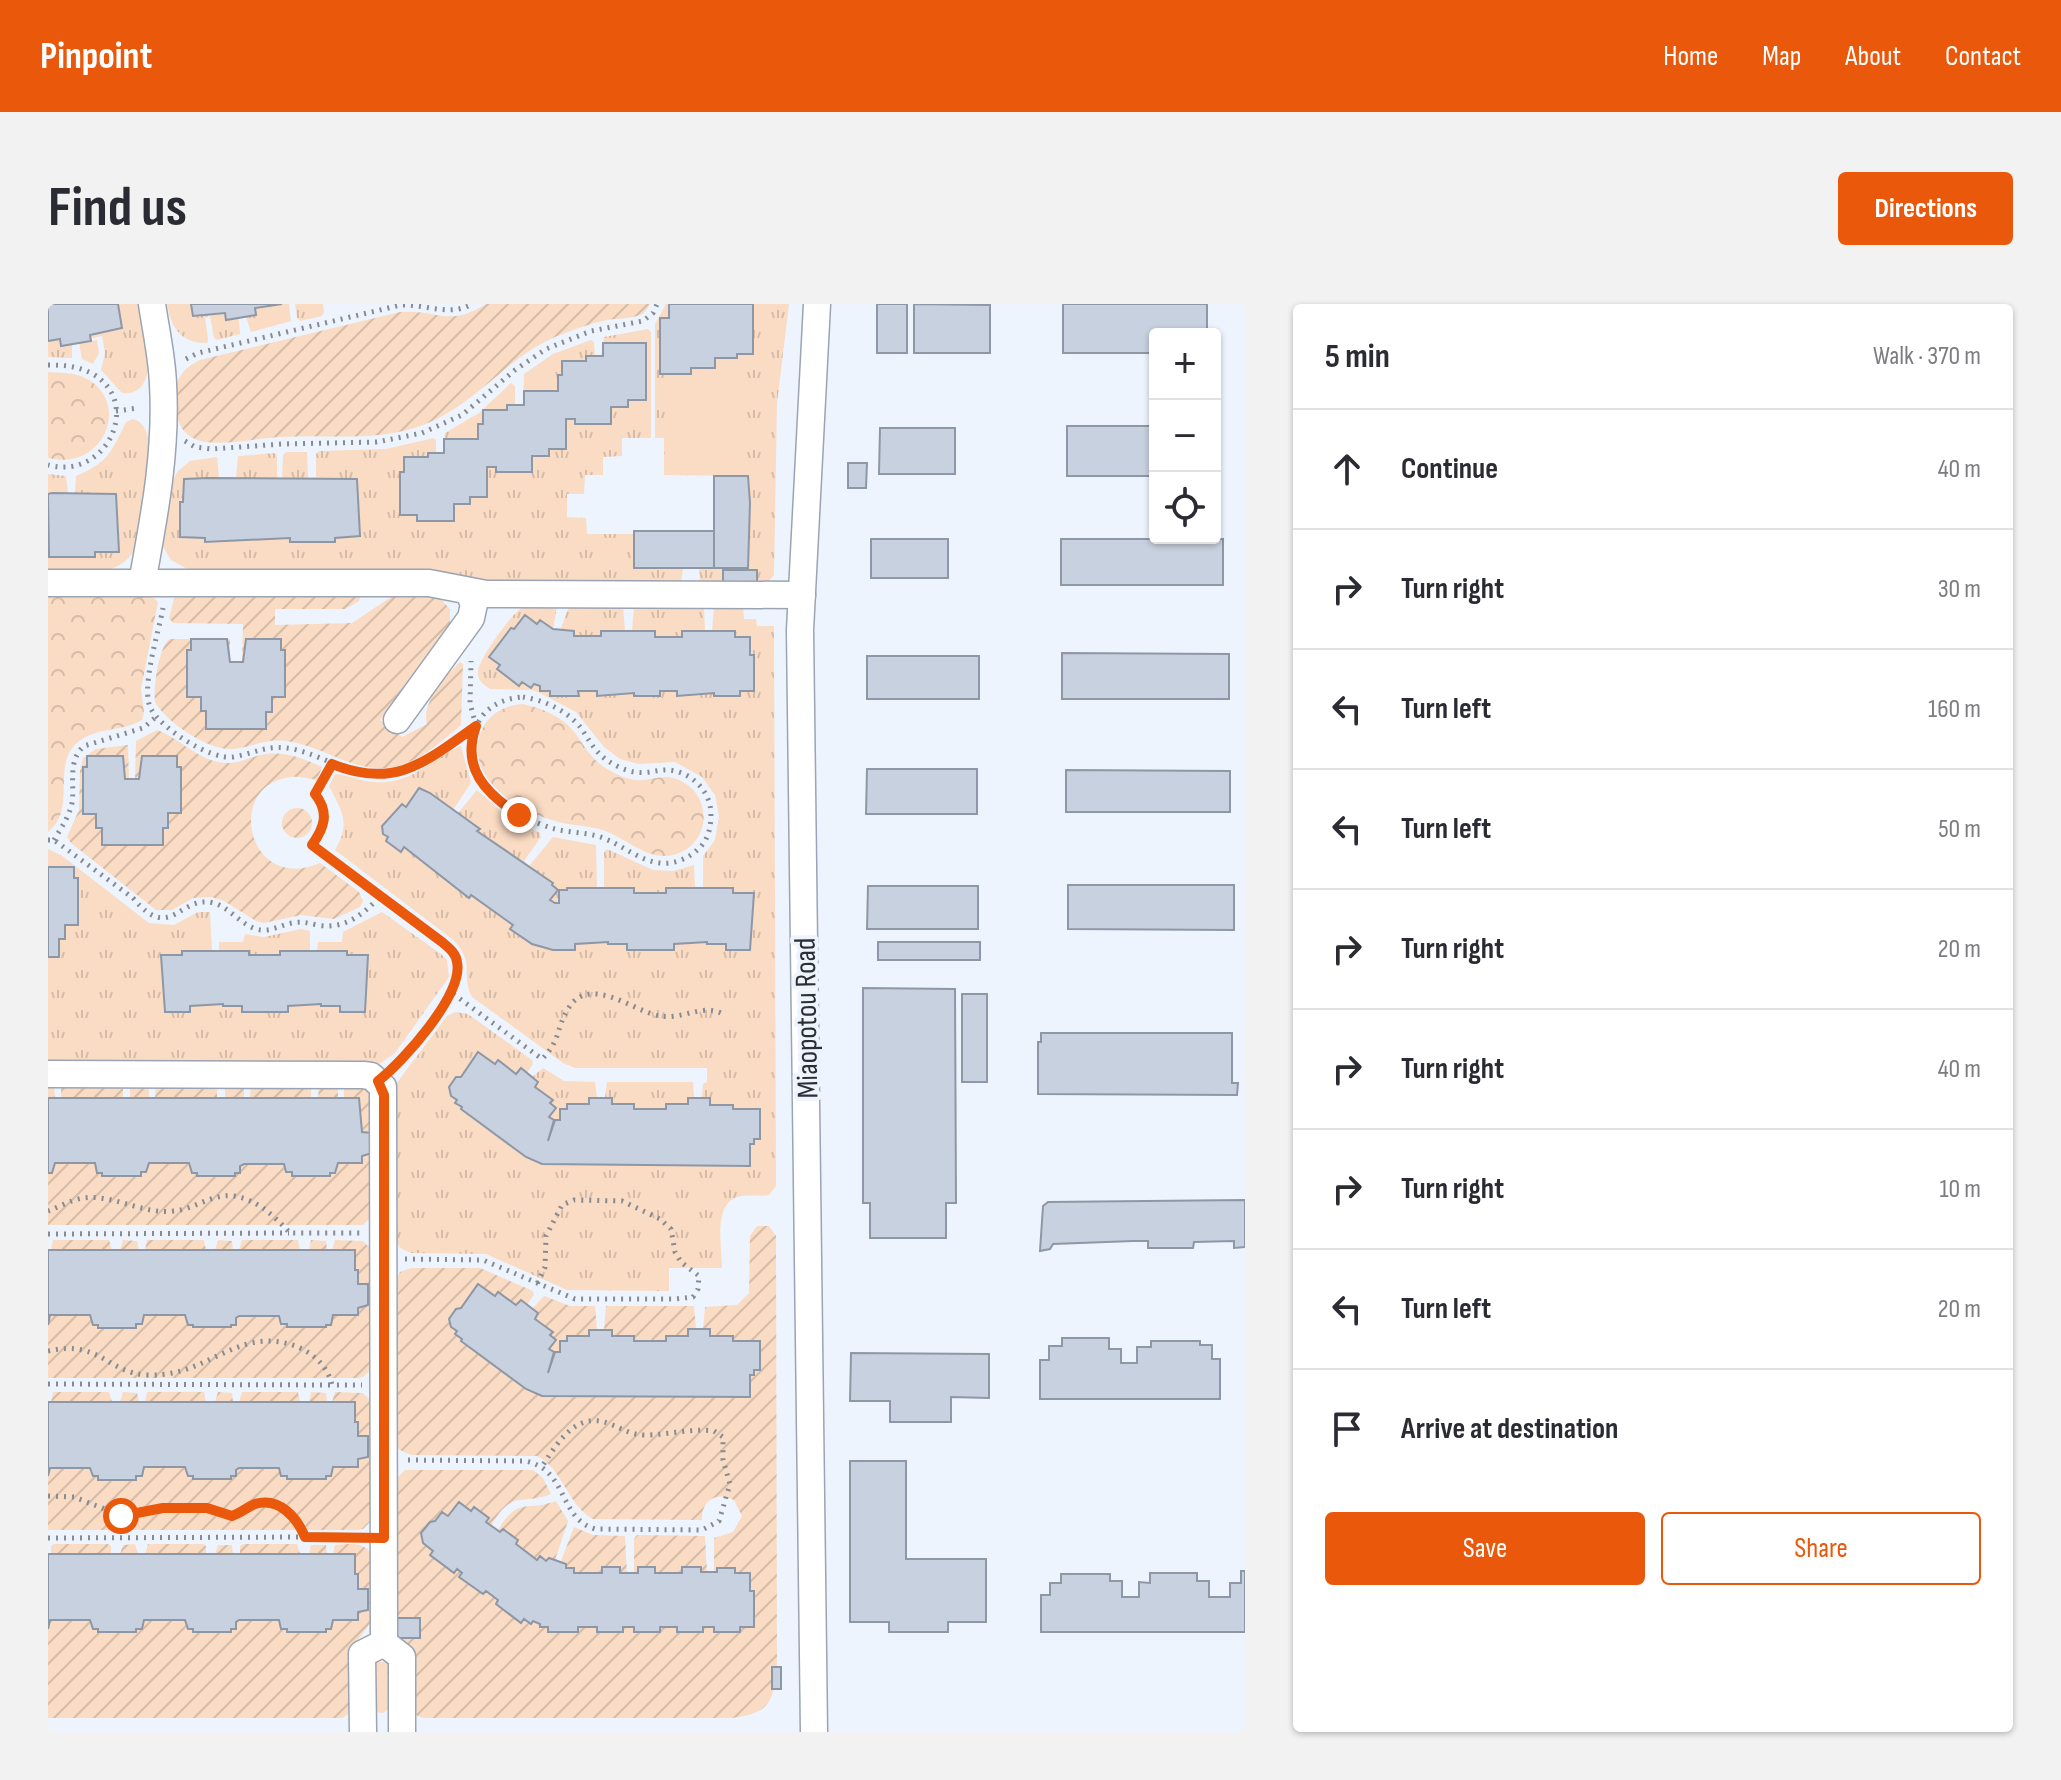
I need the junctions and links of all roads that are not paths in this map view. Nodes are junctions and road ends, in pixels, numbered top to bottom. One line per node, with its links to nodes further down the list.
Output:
1 (152, 304): 4 (street)
2 (817, 304): 6 (street, Miaopotou Road)
3 (48, 583): 4 (street)
4 (154, 583): 5 (street)
5 (469, 593): 6 (street); 7 (street)
6 (802, 595): 12 (street, Miaopotou Road)
7 (397, 720)
8 (48, 1074): 9 (street)
9 (384, 1643): 10 (street); 11 (street)
10 (363, 1732)
11 (402, 1732)
12 (814, 1732)

